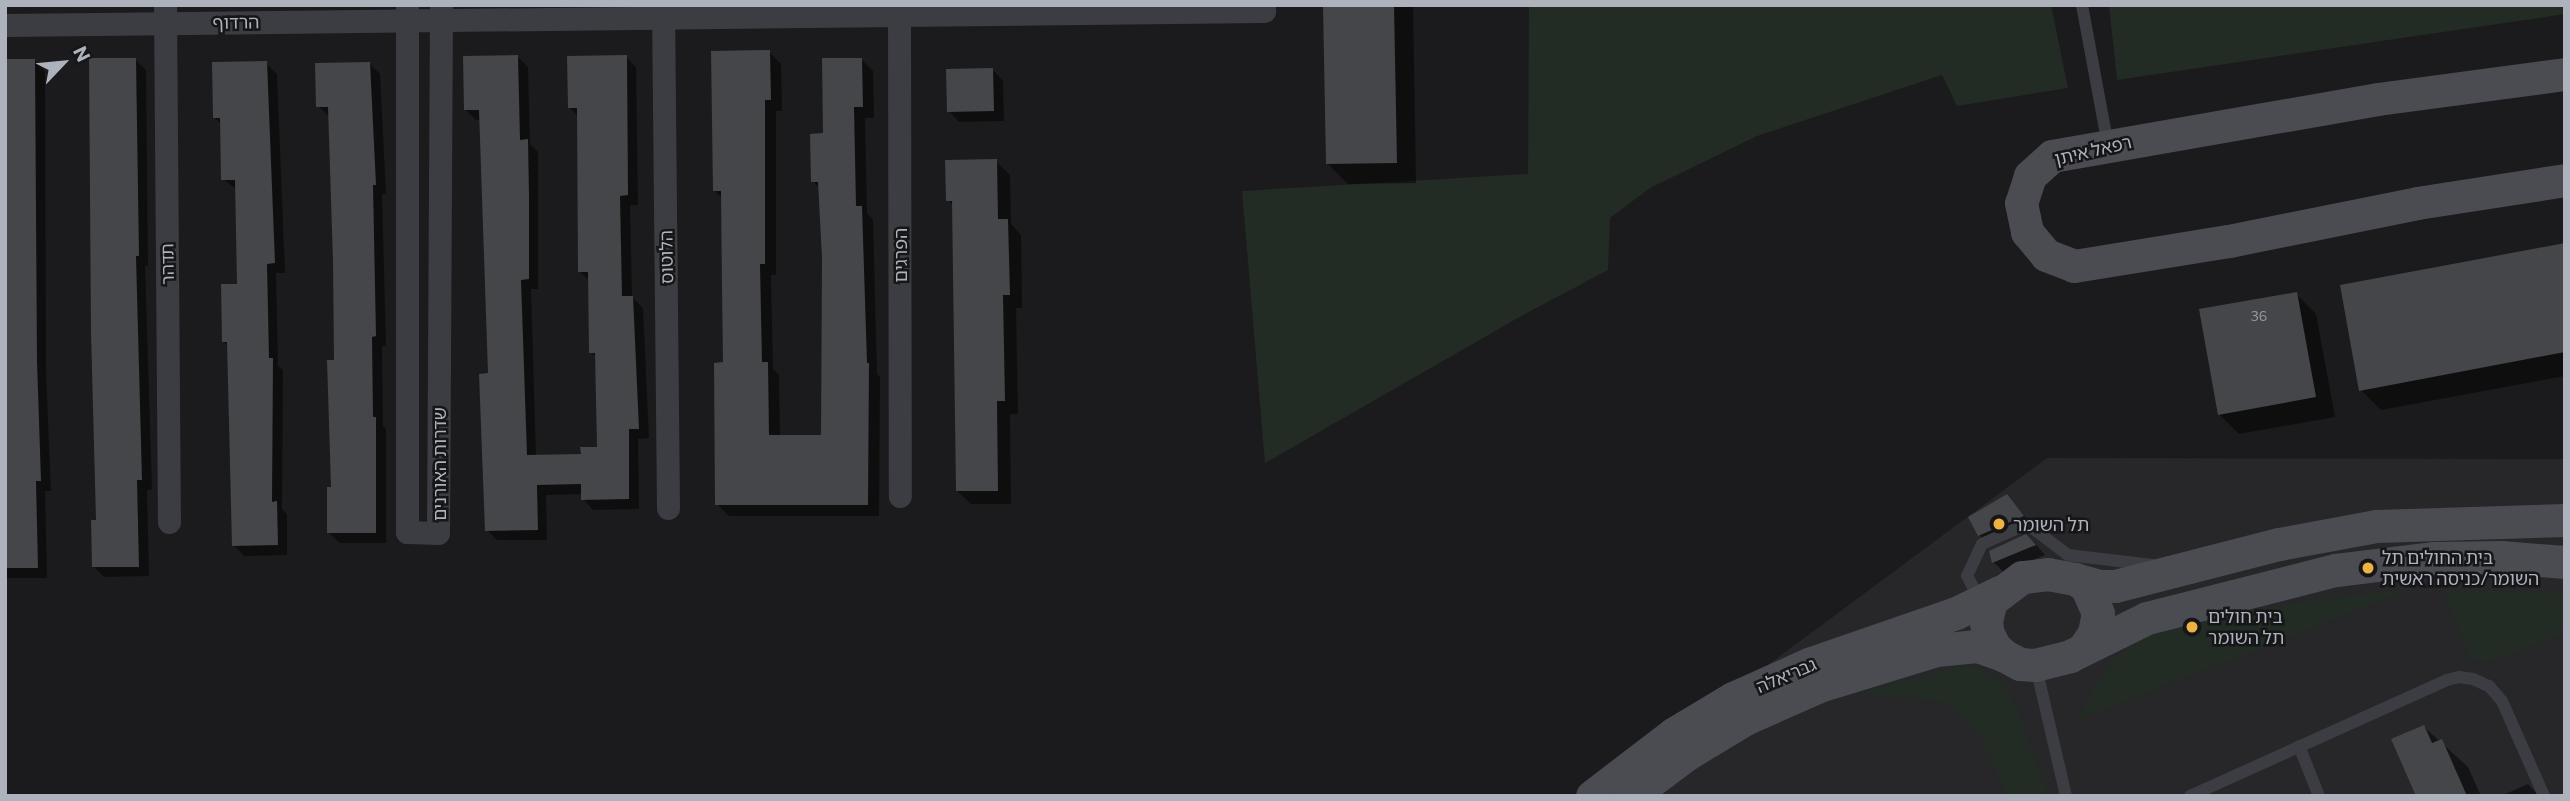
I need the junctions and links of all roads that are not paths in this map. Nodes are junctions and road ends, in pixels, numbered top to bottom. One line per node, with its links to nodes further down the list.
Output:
1 (2082, 5): 10 (lane)
2 (1264, 8): 7 (street, הרדוף)
3 (663, 11): 5 (street, הרדוף); 7 (street, הרדוף); 13 (street, הלוטוס)
4 (407, 13): 5 (street, הרדוף); 5 (street, שדרות האורנים); 6 (street, הרדוף)
5 (441, 13)
6 (165, 14): 8 (street, הרדוף); 15 (street, תדהר)
7 (899, 15): 12 (street, הפרגים)
8 (5, 24)
9 (2565, 74): 10 (street, רפאל איתן)
10 (2108, 145): 11 (street, רפאל איתן)
11 (2565, 180)
12 (900, 496)
13 (668, 508)
14 (2565, 520): 16 (street)
15 (169, 522)
16 (2215, 561): 18 (street); 19 (lane)
17 (2565, 562): 20 (street)
18 (2075, 579): 19 (street); 20 (street)
19 (1989, 597): 21 (street); 25 (street, גבריאלה)
20 (2084, 648): 22 (street)
21 (2003, 655): 22 (street); 24 (street, גבריאלה)
22 (2035, 665): 28 (lane)
23 (2299, 747): 29 (lane); 30 (lane); 31 (lane)
24 (1687, 754): 26 (street, גבריאלה); 27 (lane)
25 (1592, 796)
26 (1631, 796)
27 (1654, 796)
28 (2066, 796)
29 (2190, 796)
30 (2319, 796)
31 (2544, 796)

